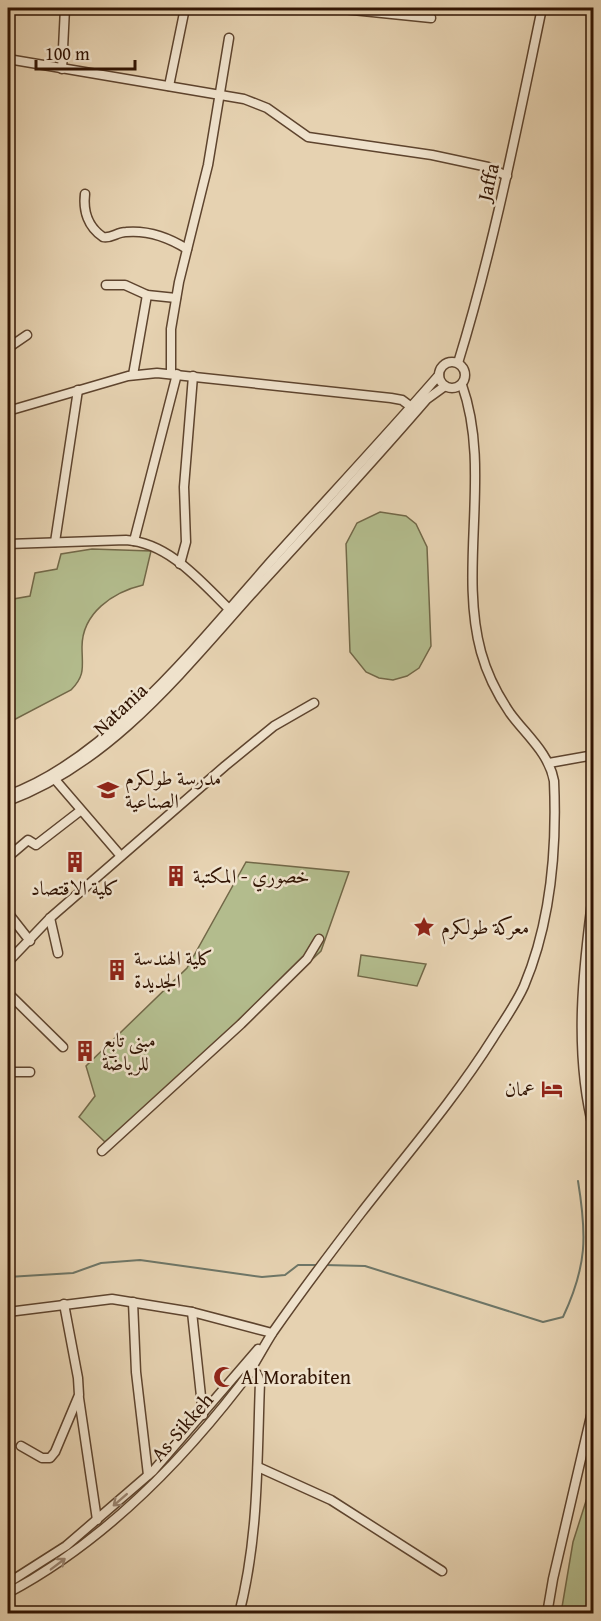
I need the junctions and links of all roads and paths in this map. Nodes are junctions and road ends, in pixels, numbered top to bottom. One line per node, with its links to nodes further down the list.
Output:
1 (65, 8): 8 (street)
2 (185, 8): 9 (street)
3 (333, 8): 5 (street)
4 (542, 8): 11 (street, Jaffa)
5 (431, 18)
6 (229, 38): 10 (street)
7 (8, 59): 8 (street)
8 (62, 69): 9 (street)
9 (169, 86): 10 (street)
10 (220, 94): 11 (street); 13 (street)
11 (507, 176): 19 (street, Jaffa)
12 (84, 194): 13 (street)
13 (187, 249): 16 (street)
14 (106, 285): 15 (street)
15 (147, 295): 16 (street); 21 (street)
16 (176, 298): 20 (street)
17 (27, 335): 18 (street)
18 (8, 348)
19 (458, 363): 22 (street); 24 (street)
20 (174, 374): 21 (street); 23 (street); 29 (street)
21 (133, 375): 26 (street)
22 (439, 375): 25 (street); 27 (street)
23 (193, 376): 27 (street); 32 (street)
24 (462, 385): 25 (street); 36 (street)
25 (445, 387): 27 (street)
26 (78, 390): 28 (street); 30 (street)
27 (414, 409): 33 (street)
28 (8, 411)
29 (134, 541): 30 (street); 32 (street)
30 (55, 542): 31 (street)
31 (8, 544)
32 (180, 564): 33 (street)
33 (231, 612): 37 (street, Natania)
34 (314, 703): 41 (street)
35 (594, 755): 36 (street)
36 (549, 763): 60 (street)
37 (52, 776): 38 (street, Natania); 39 (street, Natania); 40 (street)
38 (8, 795)
39 (8, 801)
40 (80, 811): 41 (street); 42 (street)
41 (120, 855): 45 (street)
42 (8, 857)
43 (594, 887): 54 (street)
44 (8, 914): 47 (street)
45 (51, 918): 47 (street); 48 (street)
46 (319, 939): 55 (street)
47 (30, 941): 49 (street)
48 (57, 953)
49 (8, 962)
50 (8, 993): 51 (street)
51 (63, 1047)
52 (8, 1072): 53 (street)
53 (30, 1072)
54 (594, 1131)
55 (102, 1151)
56 (133, 1302): 57 (street); 59 (street); 67 (street)
57 (64, 1304): 58 (street); 62 (street)
58 (8, 1312)
59 (192, 1312): 60 (street); 64 (street)
60 (272, 1333): 61 (street, As-Sikkeh); 64 (street, As-Sikkeh)
61 (249, 1371): 66 (street); 71 (street, As-Sikkeh, one-way to 61)
62 (79, 1395): 65 (street); 68 (street)
63 (594, 1402): 73 (street)
64 (202, 1413): 67 (street, As-Sikkeh)
65 (21, 1446)
66 (258, 1467): 69 (street); 72 (street)
67 (148, 1473): 68 (street, As-Sikkeh, one-way to 68)
68 (97, 1520): 70 (street, As-Sikkeh)
69 (442, 1571)
70 (8, 1583)
71 (8, 1593)
72 (239, 1614)
73 (547, 1614)

